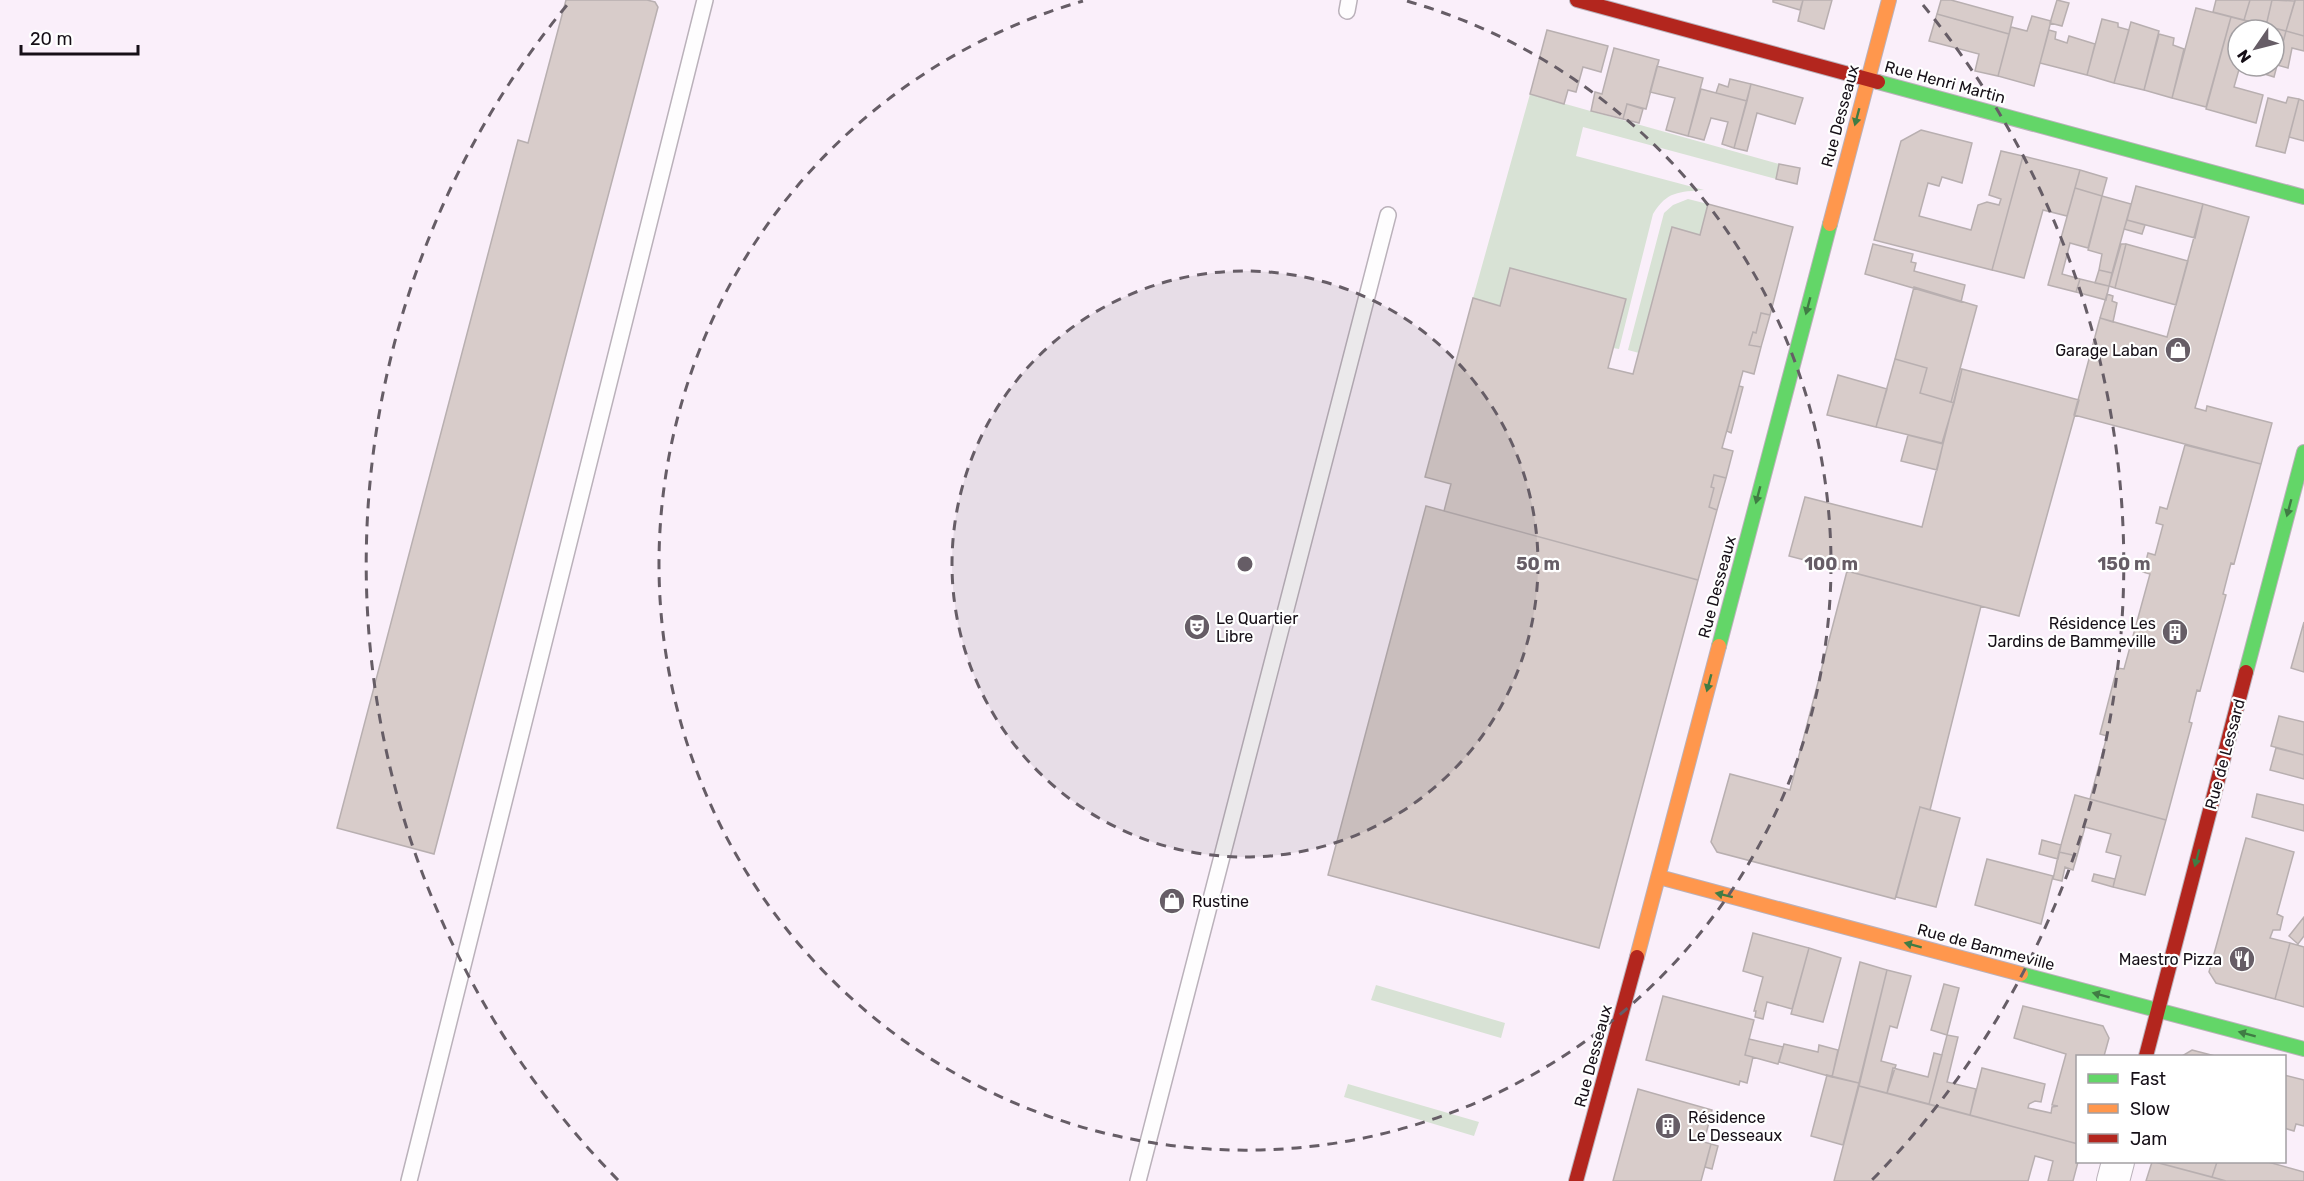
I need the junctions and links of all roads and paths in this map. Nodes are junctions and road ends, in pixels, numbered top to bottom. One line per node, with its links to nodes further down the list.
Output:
1 (705, 0): 13 (lane)
2 (1577, 0): 4 (street, Rue Henri Martin)
3 (1889, 0): 4 (street, Rue Desseaux)
4 (1867, 77): 5 (street, Rue Henri Martin); 8 (street, Rue Desseaux, one-way to 8)
5 (2304, 197)
6 (1388, 215): 14 (lane)
7 (2304, 452): 9 (street, Rue de Lessard, one-way to 9)
8 (1659, 877): 9 (street, Rue de Bammeville, one-way to 8); 15 (street, Rue Desseaux)
9 (2157, 1010): 10 (street, Rue de Bammeville, one-way to 9); 11 (street, Rue de Lessard)
10 (2304, 1049)
11 (2146, 1055)
12 (2118, 1163): 16 (street)
13 (408, 1181)
14 (1138, 1181)
15 (1576, 1181)
16 (2113, 1181)

